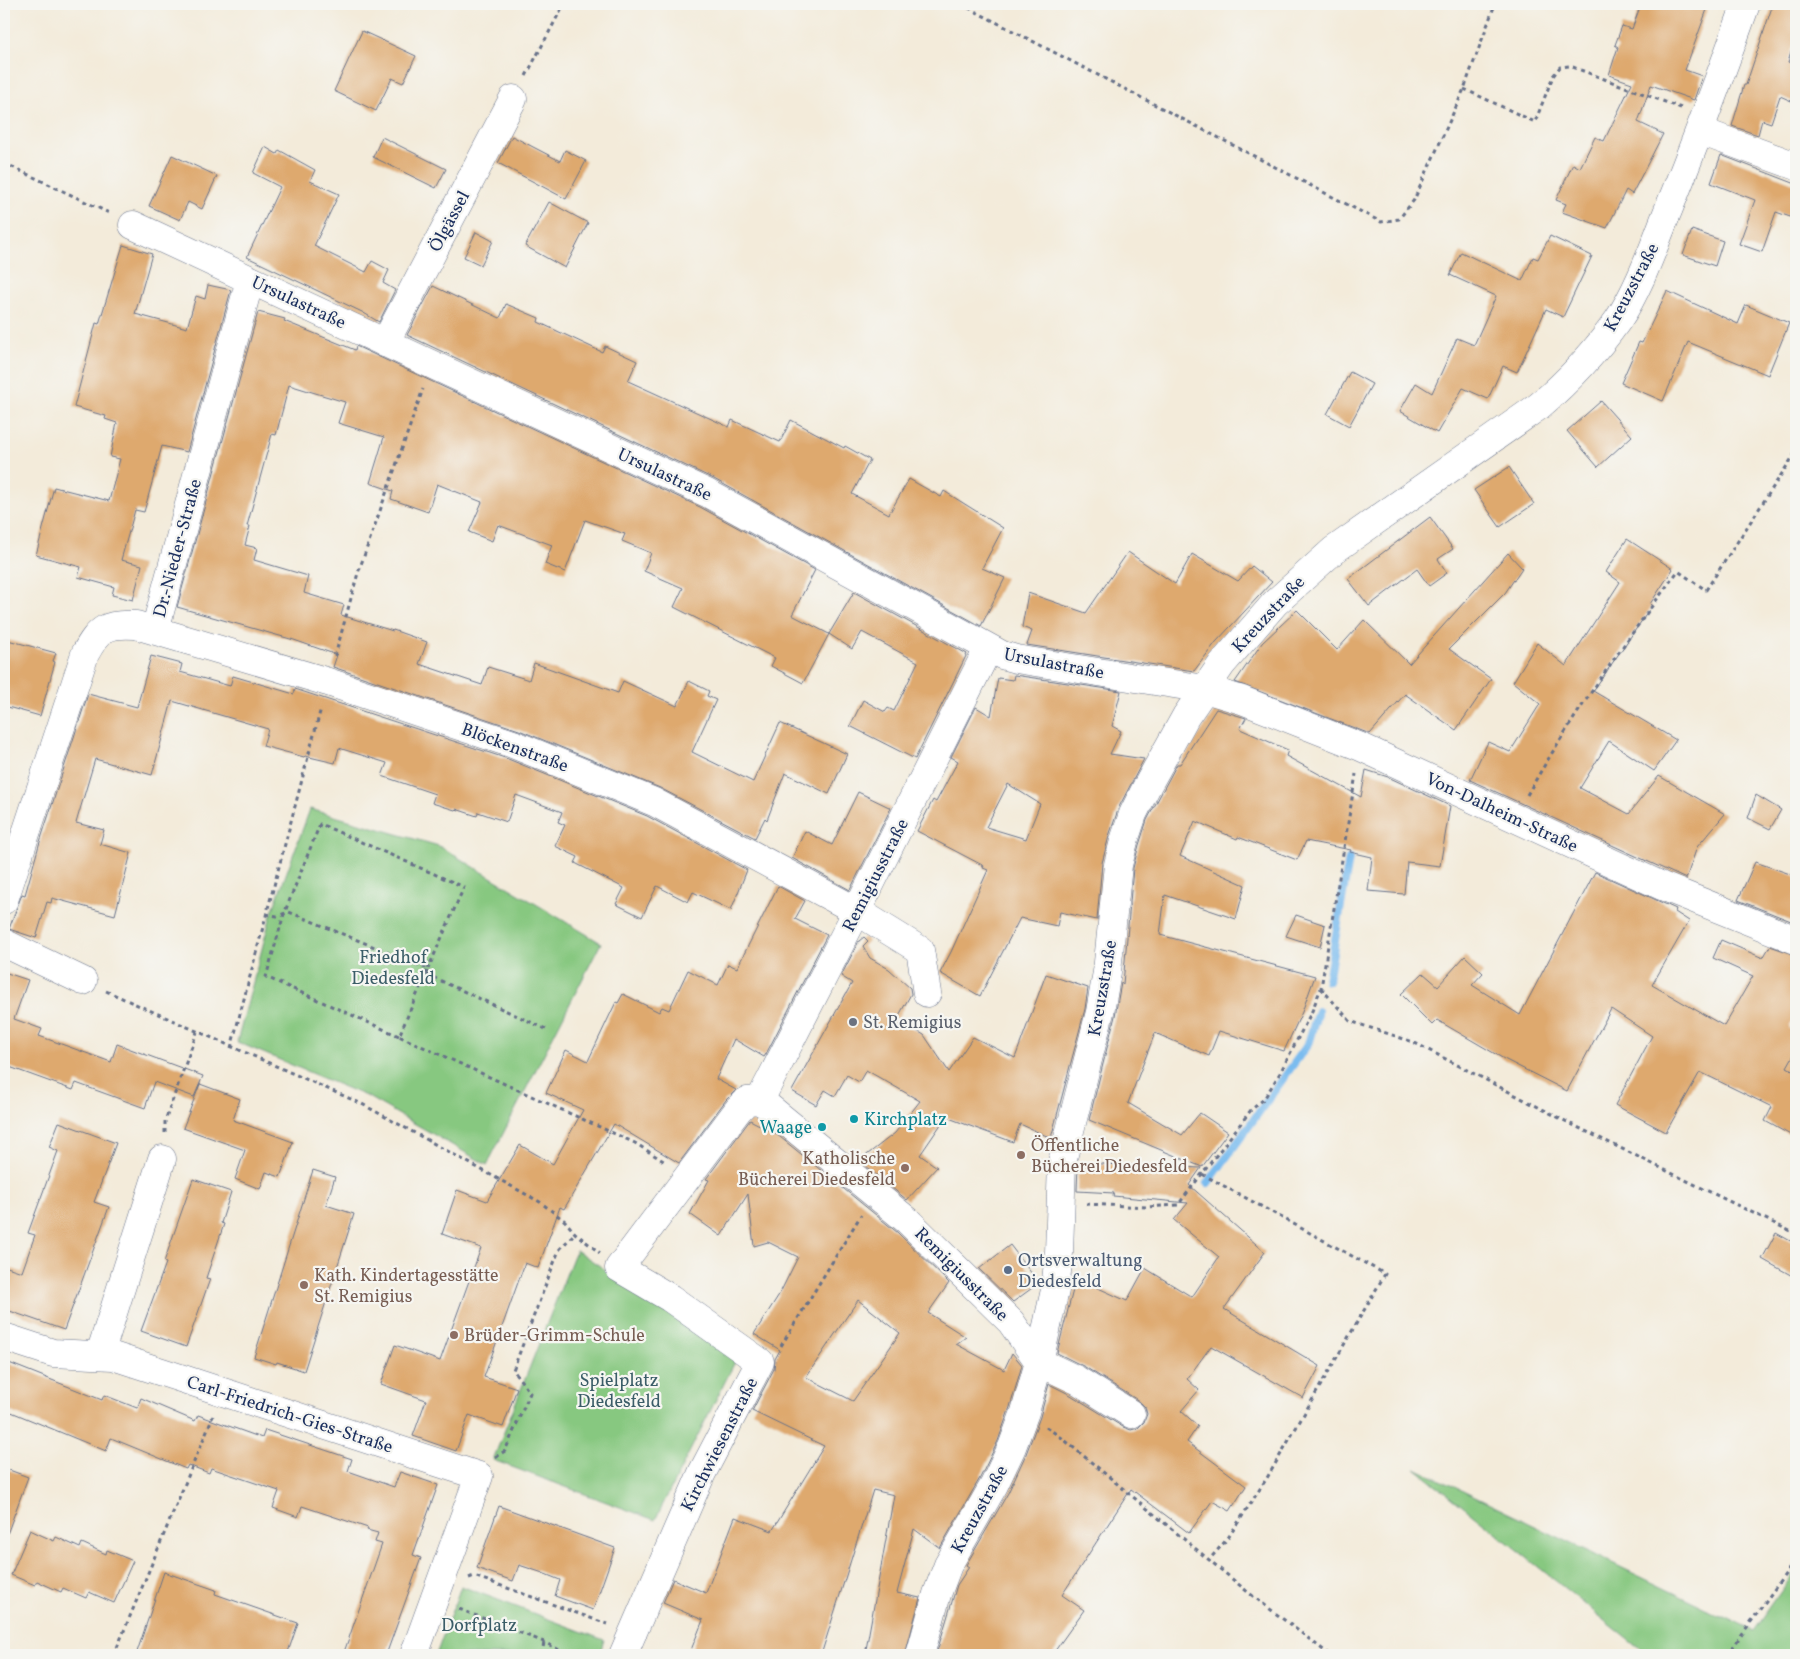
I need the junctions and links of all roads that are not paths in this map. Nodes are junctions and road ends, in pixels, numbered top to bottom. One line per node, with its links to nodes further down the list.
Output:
1 (1746, 4): 3 (street, Kreuzstraße)
2 (513, 99): 7 (street, Ölgässel)
3 (1703, 124): 4 (street); 10 (street, Kreuzstraße)
4 (1796, 166)
5 (133, 225): 6 (street, Ursulastraße)
6 (250, 280): 7 (street, Ursulastraße); 8 (street, Dr.-Nieder-Straße)
7 (385, 343): 9 (street, Ursulastraße)
8 (155, 630): 11 (street, Dr.-Nieder-Straße); 12 (street, Blöckenstraße)
9 (988, 649): 10 (street, Ursulastraße); 12 (street, Remigiusstraße)
10 (1205, 689): 13 (street, Von-Dalheim-Straße); 21 (street, Kreuzstraße)
11 (4, 900)
12 (857, 911): 16 (street, Blöckenstraße); 17 (street, Remigiusstraße)
13 (1796, 940)
14 (4, 943): 15 (street)
15 (83, 980)
16 (927, 994)
17 (760, 1100): 21 (street, Remigiusstraße); 23 (street, Kirchwiesenstraße)
18 (162, 1158): 20 (street)
19 (4, 1337): 20 (street, Carl-Friedrich-Gies-Straße)
20 (100, 1354): 24 (street, Carl-Friedrich-Gies-Straße)
21 (1038, 1362): 22 (street); 25 (street, Kreuzstraße)
22 (1131, 1414)
23 (627, 1644)
24 (414, 1655)
25 (920, 1655)

